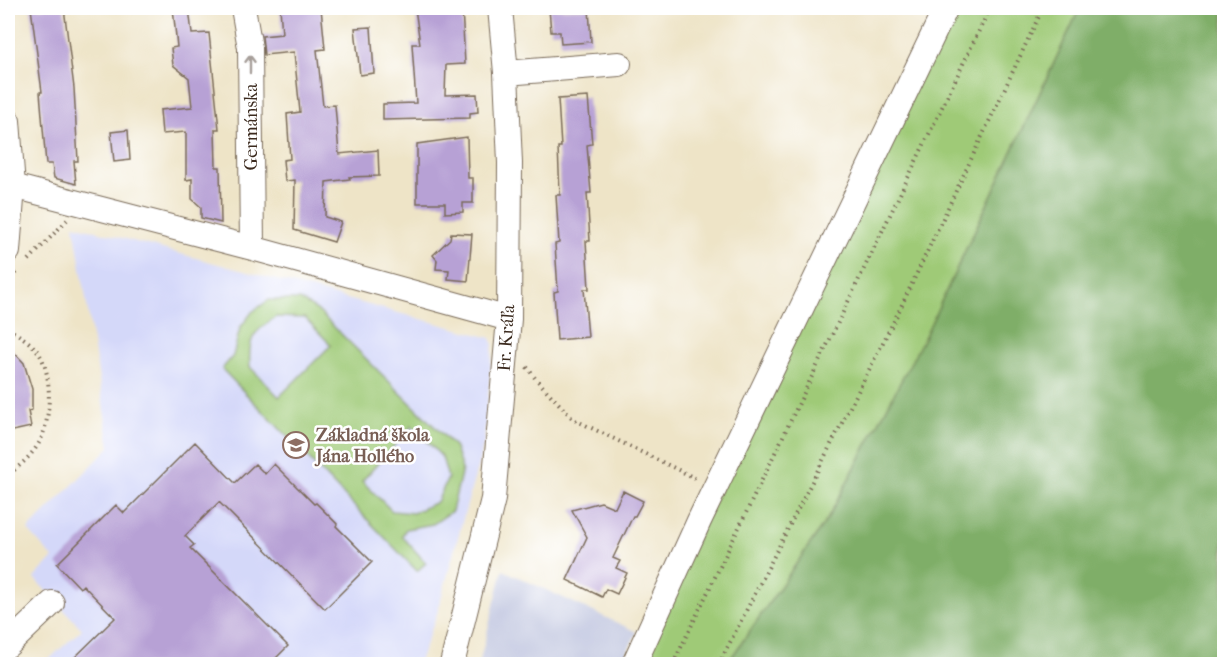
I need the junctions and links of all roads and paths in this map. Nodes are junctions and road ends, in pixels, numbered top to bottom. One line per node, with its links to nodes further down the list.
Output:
1 (243, 8): 11 (street, Germánska, one-way to 1)
2 (500, 8): 7 (street, Fr. Kráľa)
3 (946, 8): 17 (street)
4 (990, 8): 22 (path)
5 (1043, 8): 23 (path)
6 (619, 64): 7 (street)
7 (506, 73): 15 (street, Fr. Kráľa)
8 (8, 121): 9 (street)
9 (13, 186): 11 (street); 12 (street)
10 (72, 215): 13 (path)
11 (252, 248): 15 (street)
12 (8, 251)
13 (8, 283)
14 (8, 329): 16 (path)
15 (508, 329): 17 (path); 20 (street, Fr. Kráľa)
16 (8, 475)
17 (715, 488): 21 (street)
18 (52, 603): 19 (street)
19 (8, 645)
20 (452, 664)
21 (634, 664)
22 (673, 664)
23 (719, 664)

